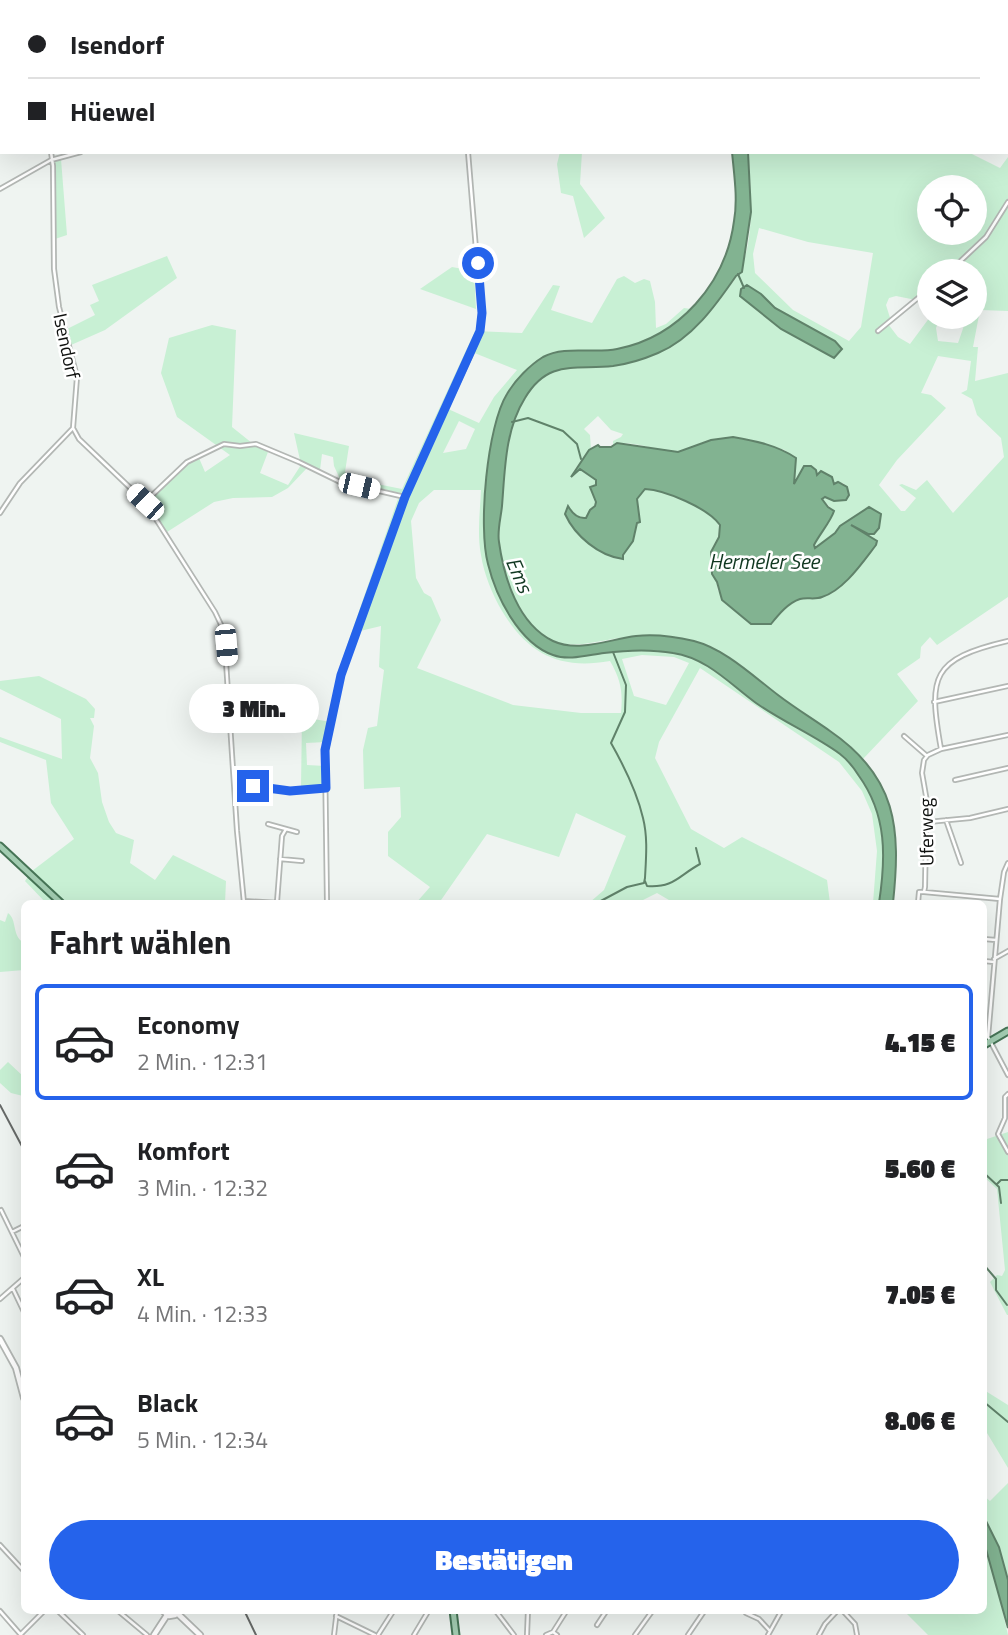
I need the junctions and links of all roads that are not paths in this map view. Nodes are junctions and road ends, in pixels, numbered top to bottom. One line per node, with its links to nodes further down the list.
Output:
1 (51, 154): 4 (street, Isendorf)
2 (74, 154): 4 (street)
3 (467, 154): 11 (street)
4 (51, 160): 5 (street); 10 (street, Isendorf)
5 (0, 189)
6 (1008, 202): 7 (street)
7 (963, 259)
8 (917, 299): 9 (street)
9 (878, 331)
10 (73, 428): 12 (street); 13 (street)
11 (405, 497): 12 (street); 24 (street)
12 (145, 502): 23 (street)
13 (0, 513)
14 (1008, 640): 16 (street)
15 (1008, 686): 16 (street)
16 (934, 702): 19 (street)
17 (1008, 735): 19 (street)
18 (904, 736): 20 (street)
19 (941, 749): 20 (street)
20 (927, 756): 27 (street, Uferweg)
21 (1008, 768): 22 (street)
22 (955, 780)
23 (234, 783): 24 (street); 39 (street)
24 (326, 788): 41 (street)
25 (1008, 809): 26 (street)
26 (946, 820): 27 (street); 34 (street)
27 (928, 822): 36 (street, Uferweg)
28 (268, 824): 29 (street)
29 (286, 829): 30 (street); 32 (street)
30 (297, 832)
31 (0, 846): 38 (main road)
32 (280, 859): 33 (street); 40 (street)
33 (302, 861)
34 (961, 863)
35 (1008, 863): 37 (street)
36 (924, 892): 37 (street); 42 (street, Uferweg)
37 (1000, 899): 44 (street)
38 (58, 900)
39 (244, 900)
40 (279, 900)
41 (327, 900)
42 (918, 900)
43 (987, 939): 44 (street)
44 (996, 940): 46 (street)
45 (1008, 951): 46 (street)
46 (994, 960): 47 (street); 49 (street)
47 (987, 961)
48 (1008, 1031): 50 (main road)
49 (987, 1034)
50 (987, 1043)
51 (987, 1045): 52 (street)
52 (1008, 1075)
53 (1008, 1094): 54 (street)
54 (1008, 1152)
55 (1, 1210): 57 (street)
56 (21, 1228): 57 (street)
57 (12, 1232): 58 (street)
58 (21, 1251)
59 (21, 1281): 60 (street)
60 (13, 1289): 61 (street); 62 (street)
61 (0, 1299)
62 (21, 1306)
63 (0, 1339): 64 (street)
64 (21, 1387)
65 (0, 1545): 66 (street)
66 (21, 1568)
67 (0, 1611): 90 (street)
68 (41, 1614): 90 (street)
69 (61, 1614): 91 (street)
70 (122, 1614): 92 (street)
71 (163, 1614): 93 (street)
72 (180, 1614): 94 (street)
73 (391, 1614): 96 (street)
74 (427, 1614): 97 (street)
75 (453, 1614): 98 (main road)
76 (498, 1614): 99 (street)
77 (527, 1614): 100 (street)
78 (564, 1614): 88 (street)
79 (604, 1614): 87 (street)
80 (650, 1614): 103 (street)
81 (702, 1614): 104 (street)
82 (748, 1614): 89 (street)
83 (780, 1614): 89 (street)
84 (836, 1614): 105 (street)
85 (844, 1614): 106 (street)
86 (336, 1616): 95 (street); 96 (street)
87 (597, 1625)
88 (553, 1632): 101 (street); 102 (street)
89 (769, 1633)
90 (21, 1635)
91 (83, 1635)
92 (147, 1635)
93 (154, 1635)
94 (200, 1635)
95 (334, 1635)
96 (377, 1635)
97 (414, 1635)
98 (456, 1635)
99 (514, 1635)
100 (527, 1635)
101 (546, 1635)
102 (557, 1635)
103 (635, 1635)
104 (688, 1635)
105 (818, 1635)
106 (857, 1635)

